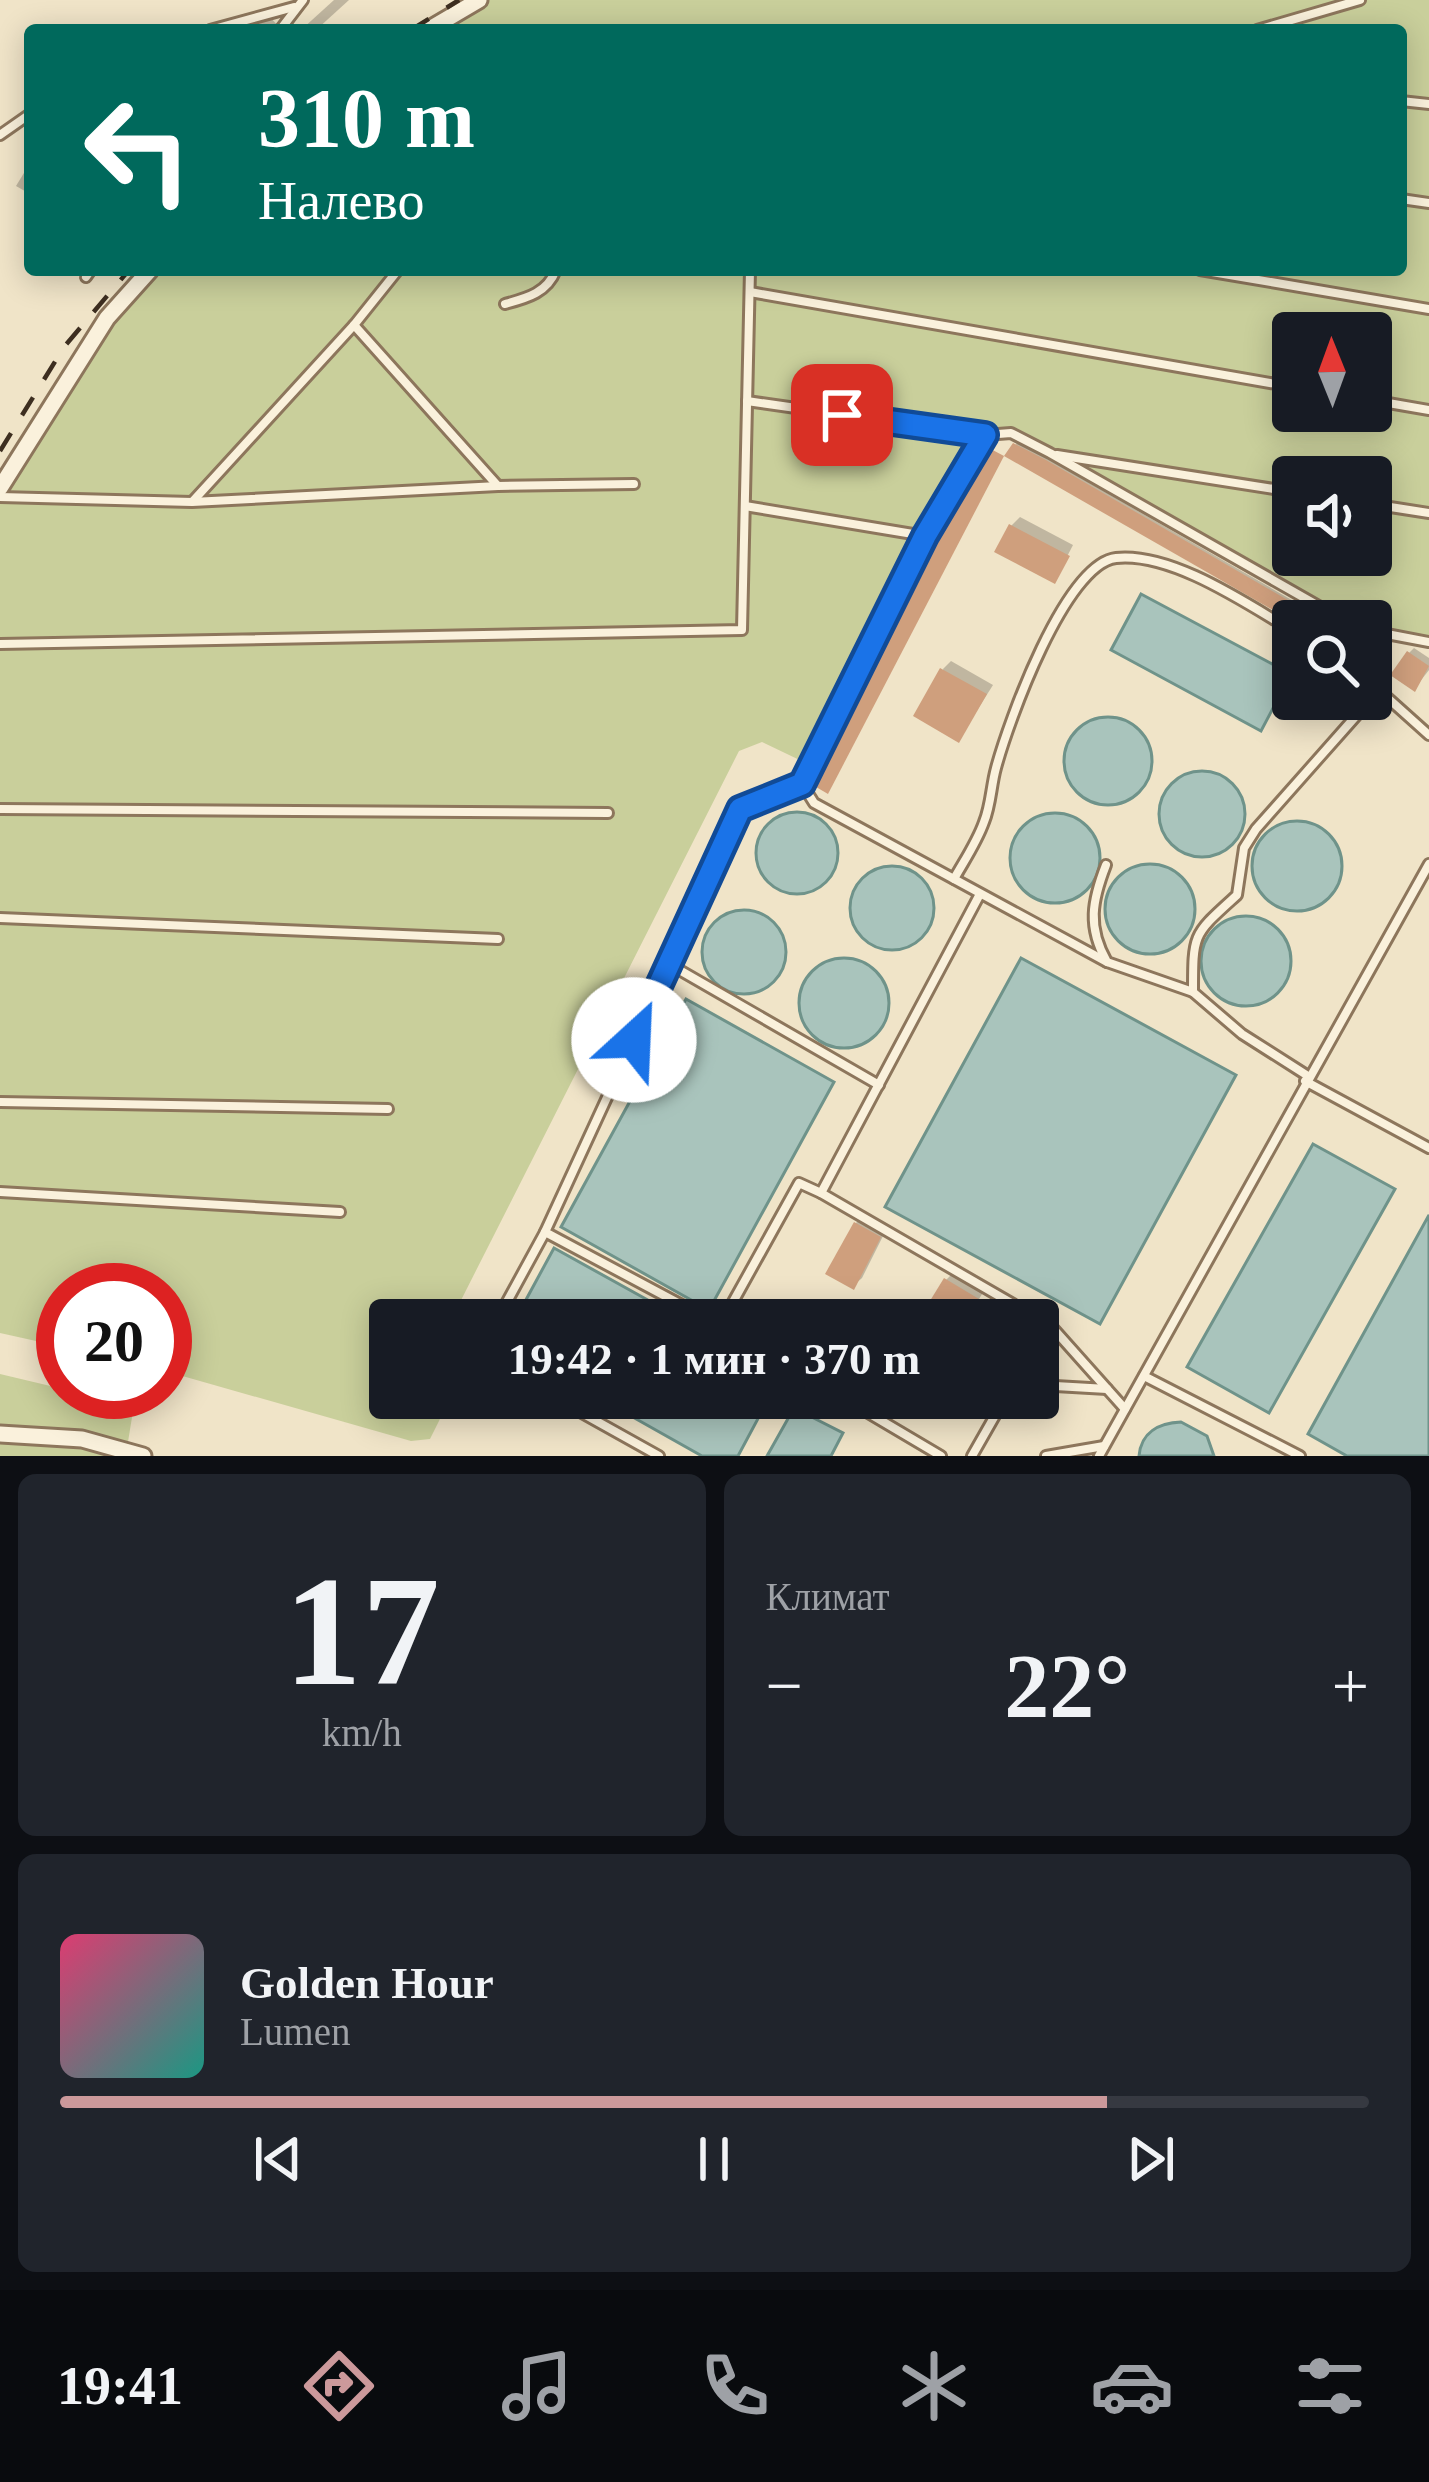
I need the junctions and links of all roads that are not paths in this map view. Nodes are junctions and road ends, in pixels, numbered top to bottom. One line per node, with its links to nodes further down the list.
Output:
1 (479, 0): 5 (street)
2 (1360, 0): 6 (lane)
3 (298, 3): 4 (lane)
4 (230, 24)
5 (442, 24)
6 (1278, 24)
7 (144, 276): 24 (street)
8 (393, 276): 15 (lane)
9 (554, 276): 13 (lane)
10 (750, 276): 12 (lane)
11 (1235, 276): 14 (lane)
12 (750, 292): 16 (lane); 17 (lane)
13 (505, 304)
14 (1429, 309)
15 (354, 325): 23 (lane); 27 (lane)
16 (1272, 382)
17 (747, 401): 20 (lane); 28 (lane)
18 (1392, 404): 19 (lane)
19 (1429, 410)
20 (985, 435): 21 (lane); 31 (lane)
21 (1050, 453): 25 (lane); 32 (lane)
22 (634, 484): 23 (lane)
23 (498, 486): 27 (lane)
24 (0, 488)
25 (1272, 489)
26 (0, 497): 27 (lane)
27 (192, 502)
28 (745, 506): 31 (lane); 36 (lane)
29 (1392, 507): 30 (lane)
30 (1429, 513)
31 (925, 536): 40 (lane)
32 (1308, 600)
33 (1272, 619): 45 (lane)
34 (1392, 635): 35 (lane)
35 (1429, 642)
36 (0, 644)
37 (1392, 702): 39 (lane)
38 (1347, 720): 51 (lane)
39 (1429, 734)
40 (802, 784): 45 (lane); 50 (lane)
41 (0, 809): 42 (lane)
42 (608, 813)
43 (1429, 864): 52 (lane)
44 (1106, 865): 49 (lane)
45 (954, 880): 46 (lane)
46 (980, 894): 49 (lane); 53 (lane)
47 (0, 918): 48 (lane)
48 (498, 939)
49 (1107, 962): 51 (lane)
50 (669, 964): 53 (lane); 60 (lane)
51 (1193, 992): 52 (lane)
52 (1306, 1078): 56 (lane); 64 (lane)
53 (879, 1084): 58 (lane)
54 (0, 1102): 55 (lane)
55 (388, 1109)
56 (1427, 1144)
57 (0, 1192): 59 (lane)
58 (821, 1193): 63 (lane); 66 (lane)
59 (340, 1212)
60 (545, 1232): 61 (lane); 62 (lane)
61 (508, 1299)
62 (671, 1299)
63 (735, 1299)
64 (1144, 1376): 67 (lane); 78 (lane)
65 (1059, 1386): 66 (lane)
66 (1108, 1390): 67 (lane)
67 (1125, 1409): 72 (lane)
68 (593, 1419): 74 (lane)
69 (878, 1419): 75 (lane)
70 (994, 1419): 76 (lane)
71 (0, 1434): 73 (street)
72 (1102, 1451): 77 (lane)
73 (143, 1456)
74 (659, 1456)
75 (940, 1456)
76 (972, 1456)
77 (1046, 1456)
78 (1300, 1456)

